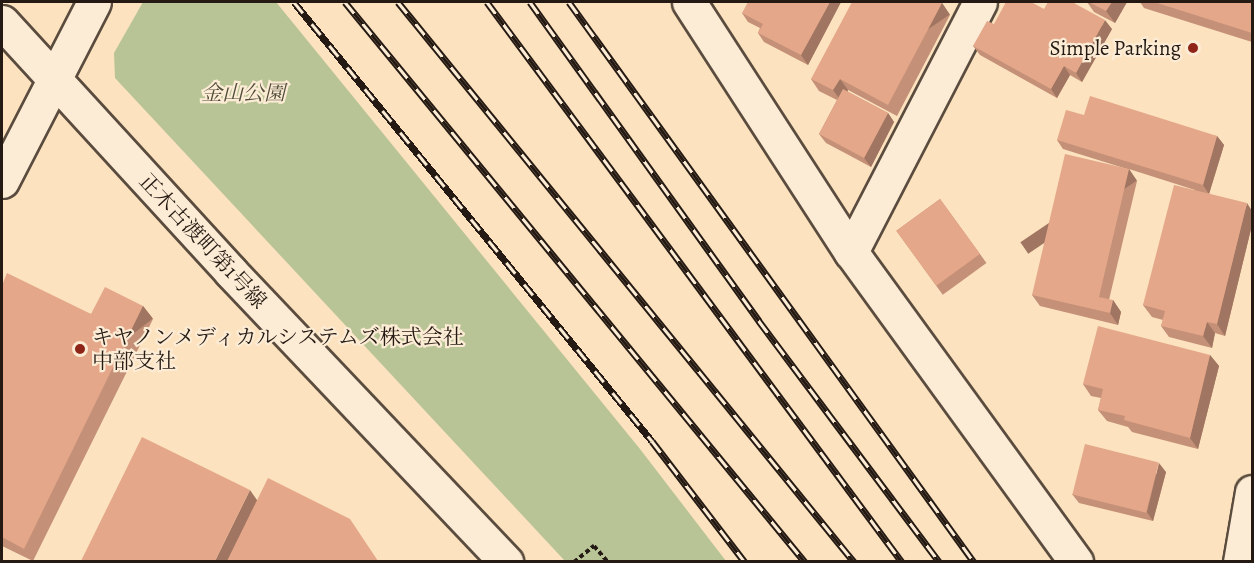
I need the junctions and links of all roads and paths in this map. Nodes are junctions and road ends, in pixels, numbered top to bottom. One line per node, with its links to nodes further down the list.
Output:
1 (94, 2): 5 (street)
2 (689, 2): 7 (street)
3 (980, 2): 7 (street)
4 (2, 22): 5 (street, 正木古渡町第1号線)
5 (52, 80): 6 (street); 9 (street, 正木古渡町第1号線)
6 (2, 181)
7 (851, 252): 12 (street)
8 (1252, 492): 13 (street)
9 (506, 561)
10 (574, 561): 11 (path)
11 (608, 561)
12 (1076, 561)
13 (1240, 561)

